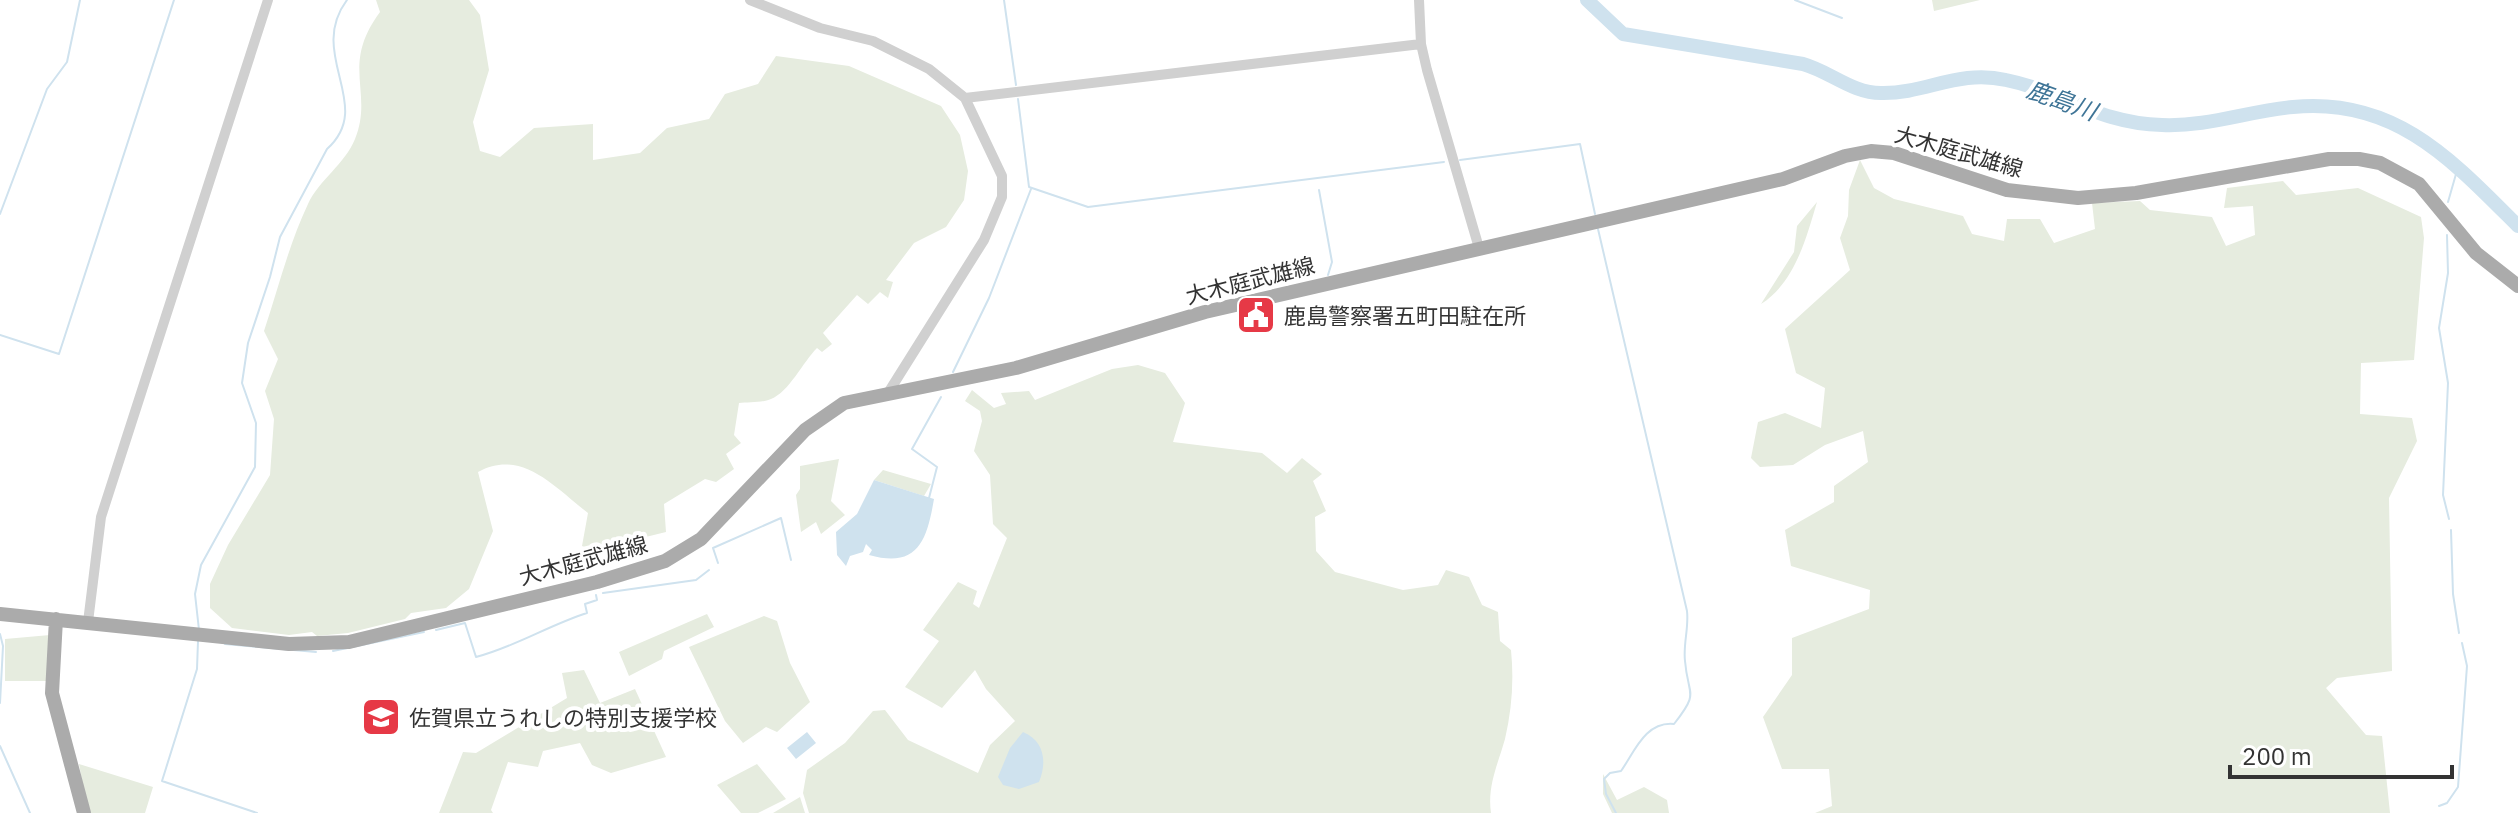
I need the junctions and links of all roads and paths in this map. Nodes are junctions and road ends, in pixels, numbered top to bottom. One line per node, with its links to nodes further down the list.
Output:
1 (268, 0): 11 (street)
2 (750, 0): 5 (street)
3 (1419, 0): 4 (street)
4 (1421, 44): 5 (street); 6 (street)
5 (965, 98): 8 (street)
6 (1479, 248): 7 (main road, 大木庭武雄線); 8 (main road, 大木庭武雄線)
7 (2518, 286)
8 (888, 393): 11 (main road, 大木庭武雄線)
9 (0, 614): 10 (main road, 大木庭武雄線)
10 (56, 619): 11 (main road, 大木庭武雄線); 12 (main road)
11 (88, 622)
12 (84, 813)

